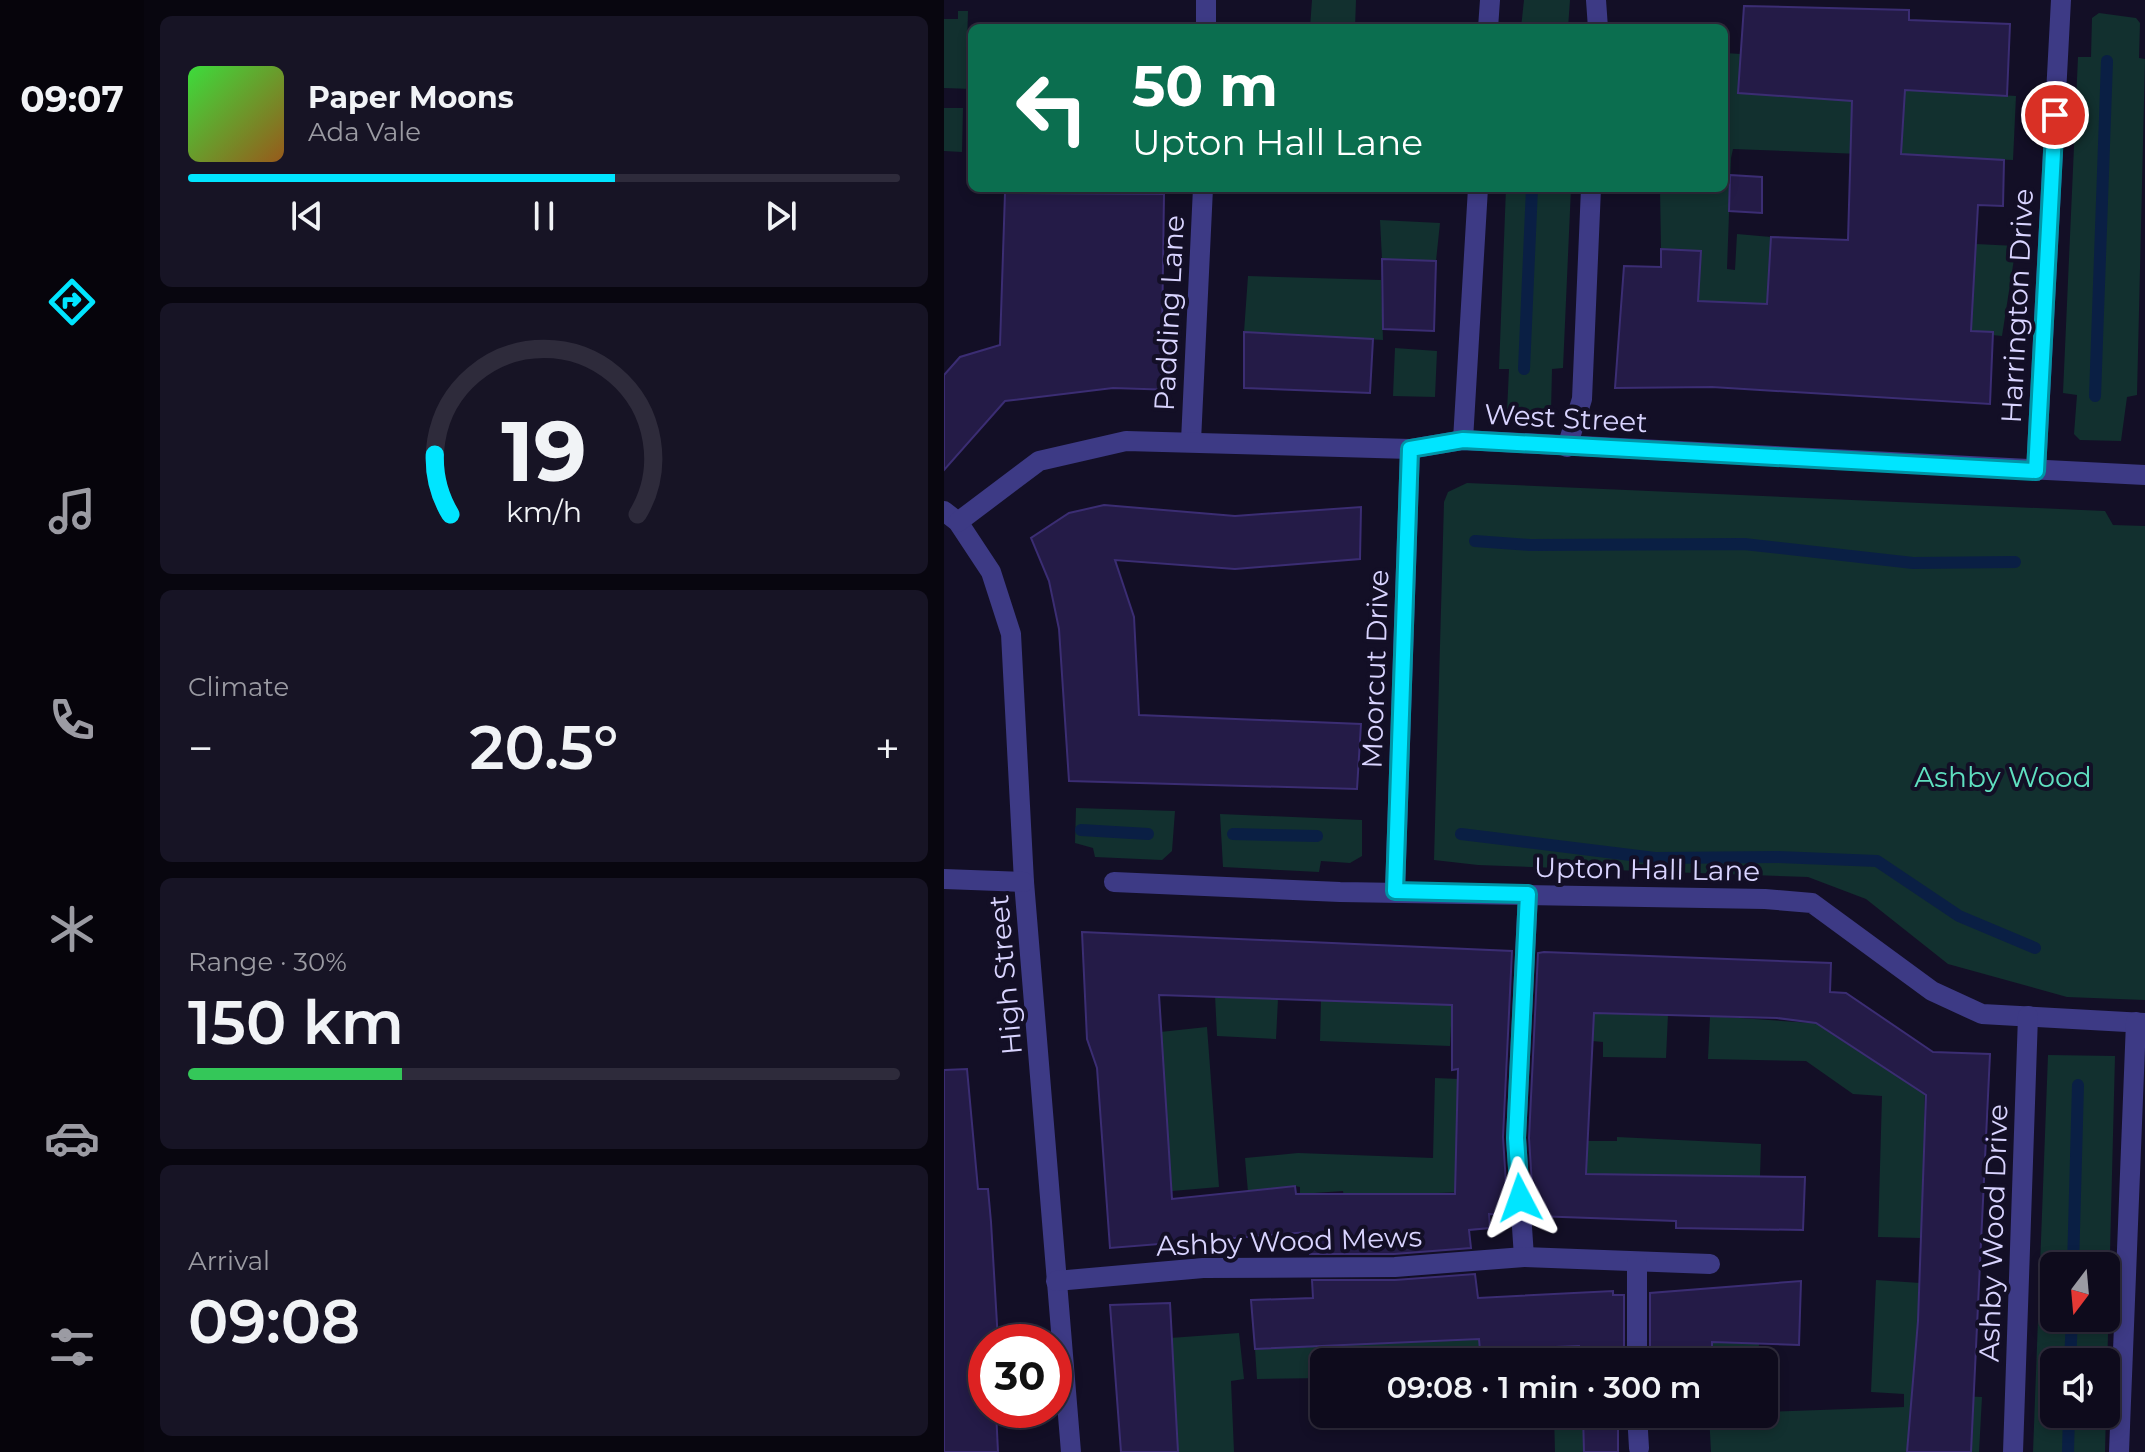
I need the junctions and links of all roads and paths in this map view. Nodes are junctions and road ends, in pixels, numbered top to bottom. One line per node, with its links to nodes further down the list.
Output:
1 (1206, 0): 5 (street)
2 (1490, 0): 6 (street)
3 (1596, 0): 7 (street)
4 (2061, 0): 15 (street, Harrington Drive)
5 (1206, 24)
6 (1488, 24)
7 (1598, 24)
8 (1203, 192): 12 (street, Padding Lane)
9 (1478, 192): 11 (street)
10 (1591, 192): 13 (street)
11 (1463, 440): 13 (street, West Street); 14 (street, West Street)
12 (1191, 441): 14 (street, West Street); 17 (street, West Street)
13 (1567, 447): 15 (street, West Street)
14 (1410, 449): 21 (street, Moorcut Drive)
15 (2036, 471): 16 (street, West Street)
16 (2145, 475)
17 (951, 517): 19 (street, High Street)
18 (944, 879): 19 (street)
19 (1024, 882): 28 (street, High Street)
20 (1114, 882): 21 (street, Upton Hall Lane)
21 (1395, 891): 22 (street, Upton Hall Lane)
22 (1528, 894): 23 (street, Upton Hall Lane); 25 (street)
23 (2028, 1016): 24 (street, Upton Hall Lane); 33 (street, Ashby Wood Drive)
24 (2140, 1022): 34 (street)
25 (1524, 1257): 26 (street, Ashby Wood Mews); 28 (street, Ashby Wood Mews)
26 (1637, 1262): 27 (street, Ashby Wood Mews); 29 (street)
27 (1710, 1264)
28 (1056, 1281): 32 (street, High Street)
29 (1637, 1348)
30 (1638, 1428): 31 (street)
31 (1639, 1448)
32 (1071, 1452)
33 (2013, 1452)
34 (2119, 1452)

